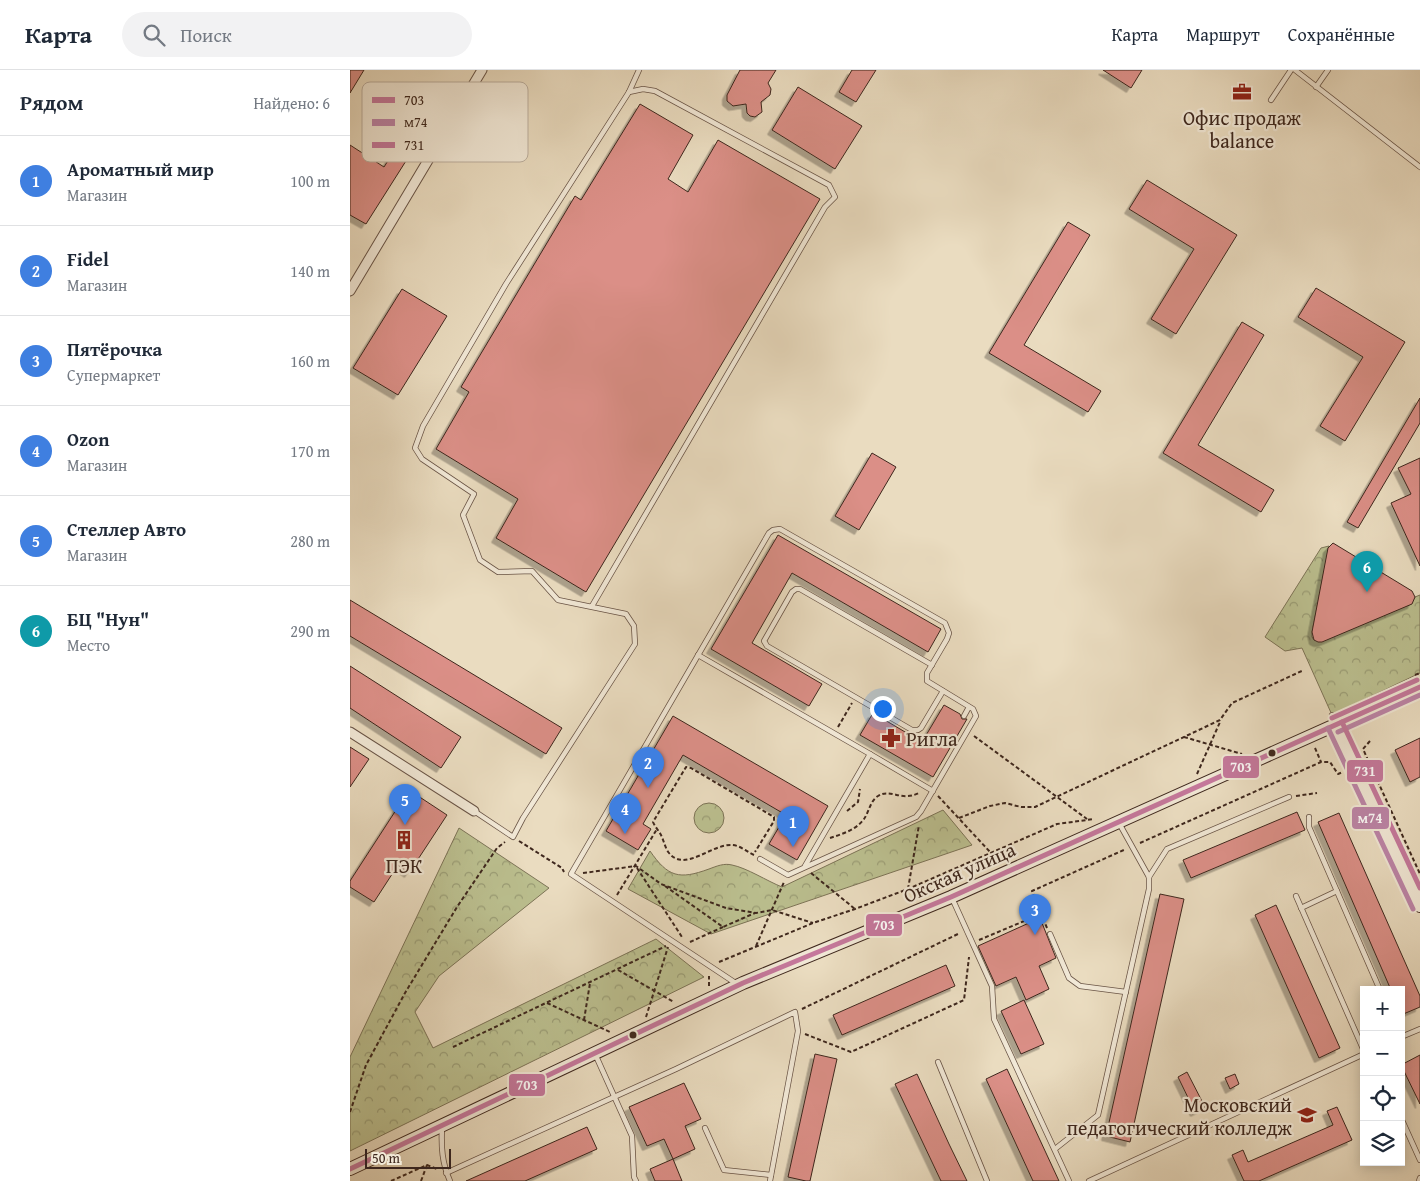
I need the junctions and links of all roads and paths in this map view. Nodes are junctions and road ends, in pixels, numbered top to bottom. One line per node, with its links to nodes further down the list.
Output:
1 (482, 70): 6 (street)
2 (639, 70): 8 (lane)
3 (1291, 70): 9 (lane)
4 (1295, 70): 7 (lane)
5 (1328, 70): 7 (lane)
6 (475, 82)
7 (1316, 87): 11 (lane)
8 (629, 92): 13 (lane); 13 (lane)
9 (1271, 100)
10 (427, 162): 12 (street)
11 (1420, 167)
12 (350, 291)
13 (592, 606): 45 (lane)
14 (698, 655): 15 (lane); 26 (lane); 53 (lane)
15 (932, 665): 18 (lane); 18 (lane)
16 (1304, 670): 22 (path)
17 (1420, 687): 23 (main road, Окская улица)
18 (942, 691): 20 (lane)
19 (853, 702): 26 (path)
20 (970, 707): 21 (lane); 25 (lane)
21 (964, 716)
22 (1220, 720): 27 (path); 29 (path)
23 (1333, 720): 43 (main road, Окская улица); 62 (main road)
24 (350, 732): 38 (street)
25 (968, 732): 34 (lane); 36 (path)
26 (834, 734): 30 (lane)
27 (1184, 738): 29 (path); 36 (path)
28 (1370, 741): 52 (path)
29 (1210, 745): 31 (path); 33 (path)
30 (870, 754): 34 (lane); 46 (lane)
31 (1246, 755)
32 (1338, 774): 47 (path)
33 (1196, 776)
34 (931, 790): 39 (lane); 41 (path); 46 (path)
35 (1317, 793): 37 (path)
36 (1057, 797): 41 (path); 42 (path)
37 (1289, 798): 55 (lane)
38 (474, 811): 45 (lane)
39 (922, 811): 51 (lane); 57 (path)
40 (1309, 817): 58 (lane)
41 (959, 818): 57 (path)
42 (1088, 820)
43 (1118, 821): 47 (lane); 61 (main road, Окская улица)
44 (657, 829): 48 (path); 48 (path); 50 (path)
45 (513, 836): 53 (path); 98 (path)
46 (819, 843): 51 (lane)
47 (1132, 846): 55 (lane); 67 (path)
48 (754, 855): 49 (path)
49 (760, 859): 54 (lane)
50 (636, 866): 53 (path); 56 (path); 59 (path); 69 (path)
51 (804, 867): 54 (lane); 64 (path)
52 (1420, 874)
53 (569, 875): 79 (lane)
54 (788, 875): 65 (path)
55 (1149, 877): 82 (lane)
56 (661, 884): 66 (path); 69 (path)
57 (908, 889): 64 (path)
58 (1337, 891): 63 (lane); 80 (lane)
59 (617, 896)
60 (1296, 896): 63 (lane)
61 (951, 897): 70 (lane); 79 (main road, Окская улица)
62 (1420, 906)
63 (1301, 908): 92 (lane)
64 (855, 909): 68 (path)
65 (772, 910): 66 (path); 68 (path); 75 (path)
66 (756, 913): 69 (path)
67 (1041, 914): 71 (path); 72 (path)
68 (813, 923): 75 (path)
69 (723, 927)
70 (966, 930): 73 (lane); 85 (path)
71 (1050, 934): 82 (lane)
72 (986, 937): 73 (path); 74 (path)
73 (972, 941): 89 (path); 102 (lane)
74 (988, 942)
75 (756, 946): 76 (path)
76 (714, 964)
77 (618, 970): 78 (path); 81 (path); 81 (path)
78 (590, 983): 83 (path); 86 (path)
79 (738, 985): 94 (main road, Окская улица)
80 (1378, 986)
81 (653, 990): 84 (path); 87 (path)
82 (1126, 992): 102 (lane)
83 (547, 1003): 86 (path); 93 (path)
84 (678, 1004)
85 (795, 1012): 89 (lane); 97 (lane)
86 (584, 1020): 91 (path)
87 (644, 1022)
88 (1420, 1029): 90 (lane)
89 (798, 1031): 107 (lane)
90 (1405, 1035)
91 (617, 1036)
92 (1360, 1044)
93 (453, 1047)
94 (595, 1053): 97 (lane); 100 (main road, Окская улица)
95 (1360, 1055): 115 (lane)
96 (938, 1062): 113 (lane)
97 (615, 1097): 106 (lane); 111 (lane)
98 (350, 1112)
99 (1402, 1121): 103 (lane)
100 (442, 1126): 105 (main road, Окская улица); 106 (lane)
101 (705, 1128): 107 (lane)
102 (1054, 1150): 114 (lane)
103 (1420, 1160)
104 (427, 1165): 106 (path); 108 (path); 109 (path)
105 (350, 1169)
106 (446, 1173): 110 (lane)
107 (771, 1175): 112 (lane)
108 (391, 1181)
109 (421, 1181)
110 (450, 1181)
111 (636, 1181)
112 (770, 1181)
113 (987, 1181)
114 (1069, 1181)
115 (1089, 1181)

